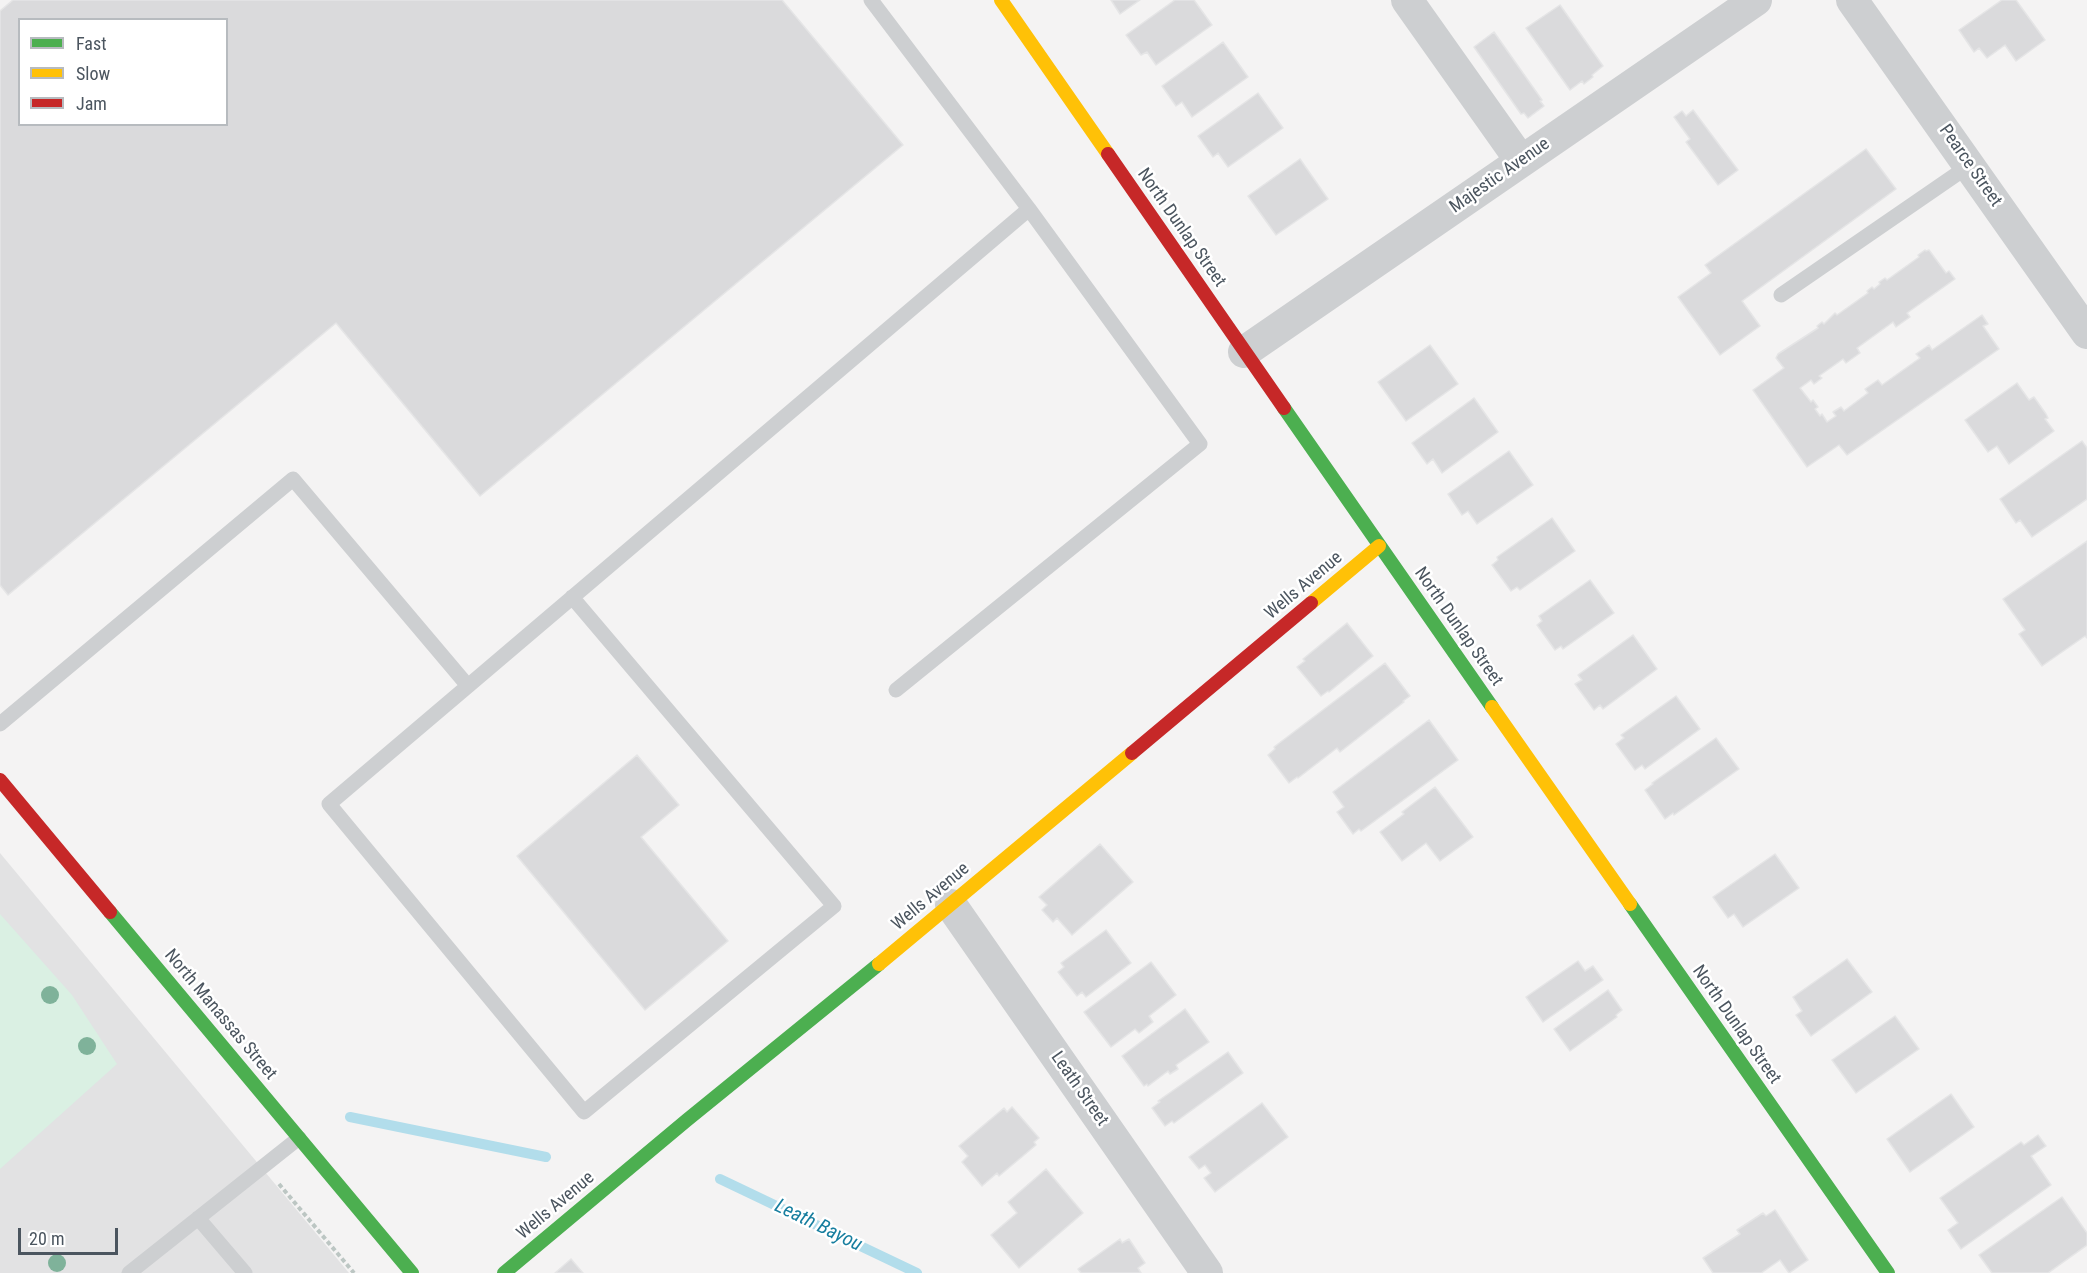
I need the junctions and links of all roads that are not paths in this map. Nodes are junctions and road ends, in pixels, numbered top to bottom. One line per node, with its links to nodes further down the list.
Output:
1 (871, 0): 8 (lane)
2 (1001, 0): 11 (street, North Dunlap Street)
3 (1407, 0): 6 (street)
4 (1756, 0): 6 (street, Majestic Avenue)
5 (1852, 0): 7 (street, Pearce Street)
6 (1521, 161): 11 (street, Majestic Avenue)
7 (1970, 165): 9 (lane); 10 (street, Pearce Street)
8 (1029, 209): 13 (lane); 15 (lane)
9 (1781, 296)
10 (2087, 333)
11 (1244, 352): 12 (street, North Dunlap Street)
12 (1379, 546): 18 (street, Wells Avenue); 26 (street, North Dunlap Street)
13 (572, 597): 14 (lane); 14 (lane)
14 (468, 686): 16 (lane)
15 (896, 690)
16 (0, 724)
17 (0, 780): 19 (street, North Manassas Street)
18 (951, 905): 24 (street, Wells Avenue); 25 (street, Leath Street)
19 (299, 1137): 20 (lane); 23 (street, North Manassas Street)
20 (198, 1218): 21 (lane); 22 (lane)
21 (129, 1273)
22 (245, 1273)
23 (412, 1273)
24 (504, 1273)
25 (1207, 1273)
26 (1888, 1273)

